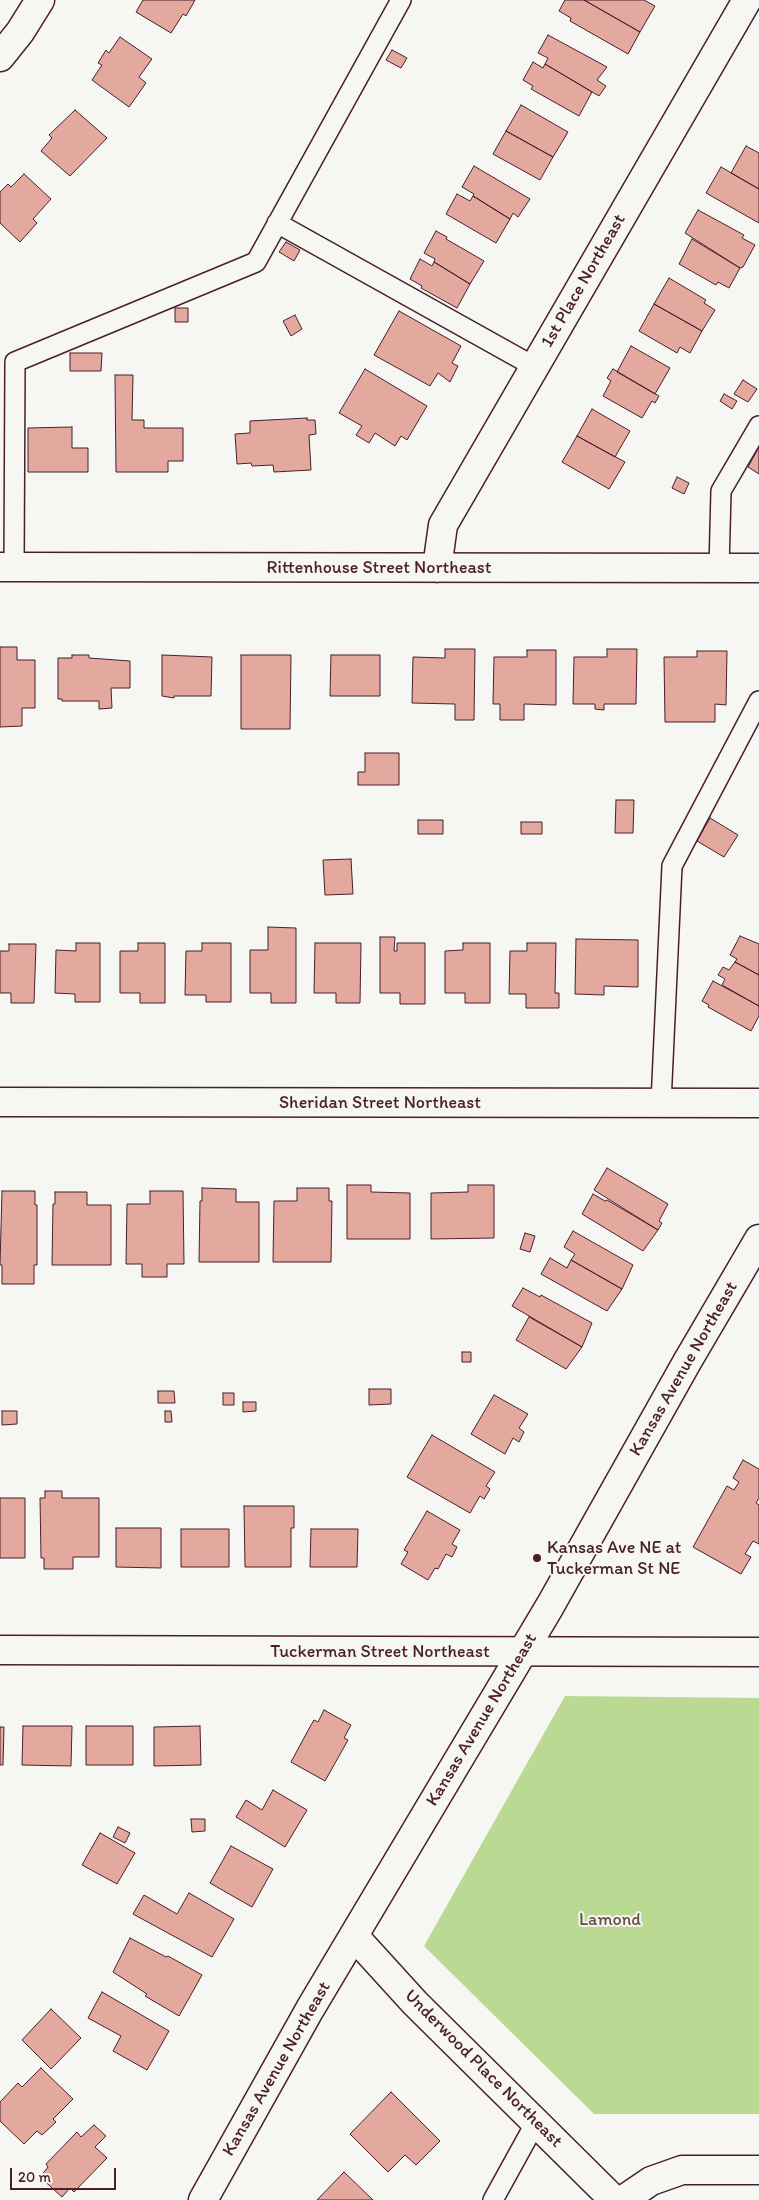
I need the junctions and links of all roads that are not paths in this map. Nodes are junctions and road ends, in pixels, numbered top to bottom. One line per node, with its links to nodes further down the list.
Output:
1 (40, 0): 4 (street)
2 (401, 0): 5 (lane)
3 (747, 0): 6 (street, 1st Place Northeast)
4 (0, 57)
5 (277, 223): 6 (lane); 8 (lane)
6 (535, 367): 9 (street, 1st Place Northeast)
7 (759, 426): 10 (lane)
8 (7, 567): 9 (street, Rittenhouse Street Northeast)
9 (437, 568): 10 (street, Rittenhouse Street Northeast)
10 (719, 568): 11 (street, Rittenhouse Street Northeast)
11 (759, 568)
12 (759, 701): 14 (lane)
13 (0, 1102): 14 (street, Sheridan Street Northeast)
14 (662, 1103): 15 (street, Sheridan Street Northeast)
15 (759, 1103)
16 (759, 1239): 18 (street, Kansas Avenue Northeast)
17 (0, 1650): 18 (street, Tuckerman Street Northeast)
18 (522, 1652): 19 (street, Tuckerman Street Northeast); 20 (street, Kansas Avenue Northeast)
19 (759, 1652)
20 (354, 1936): 21 (street, Underwood Place Northeast); 23 (street, Kansas Avenue Northeast)
21 (536, 2122): 24 (lane); 25 (street, Underwood Place Northeast)
22 (759, 2170): 26 (street)
23 (203, 2200)
24 (493, 2200)
25 (614, 2200)
26 (623, 2200)

